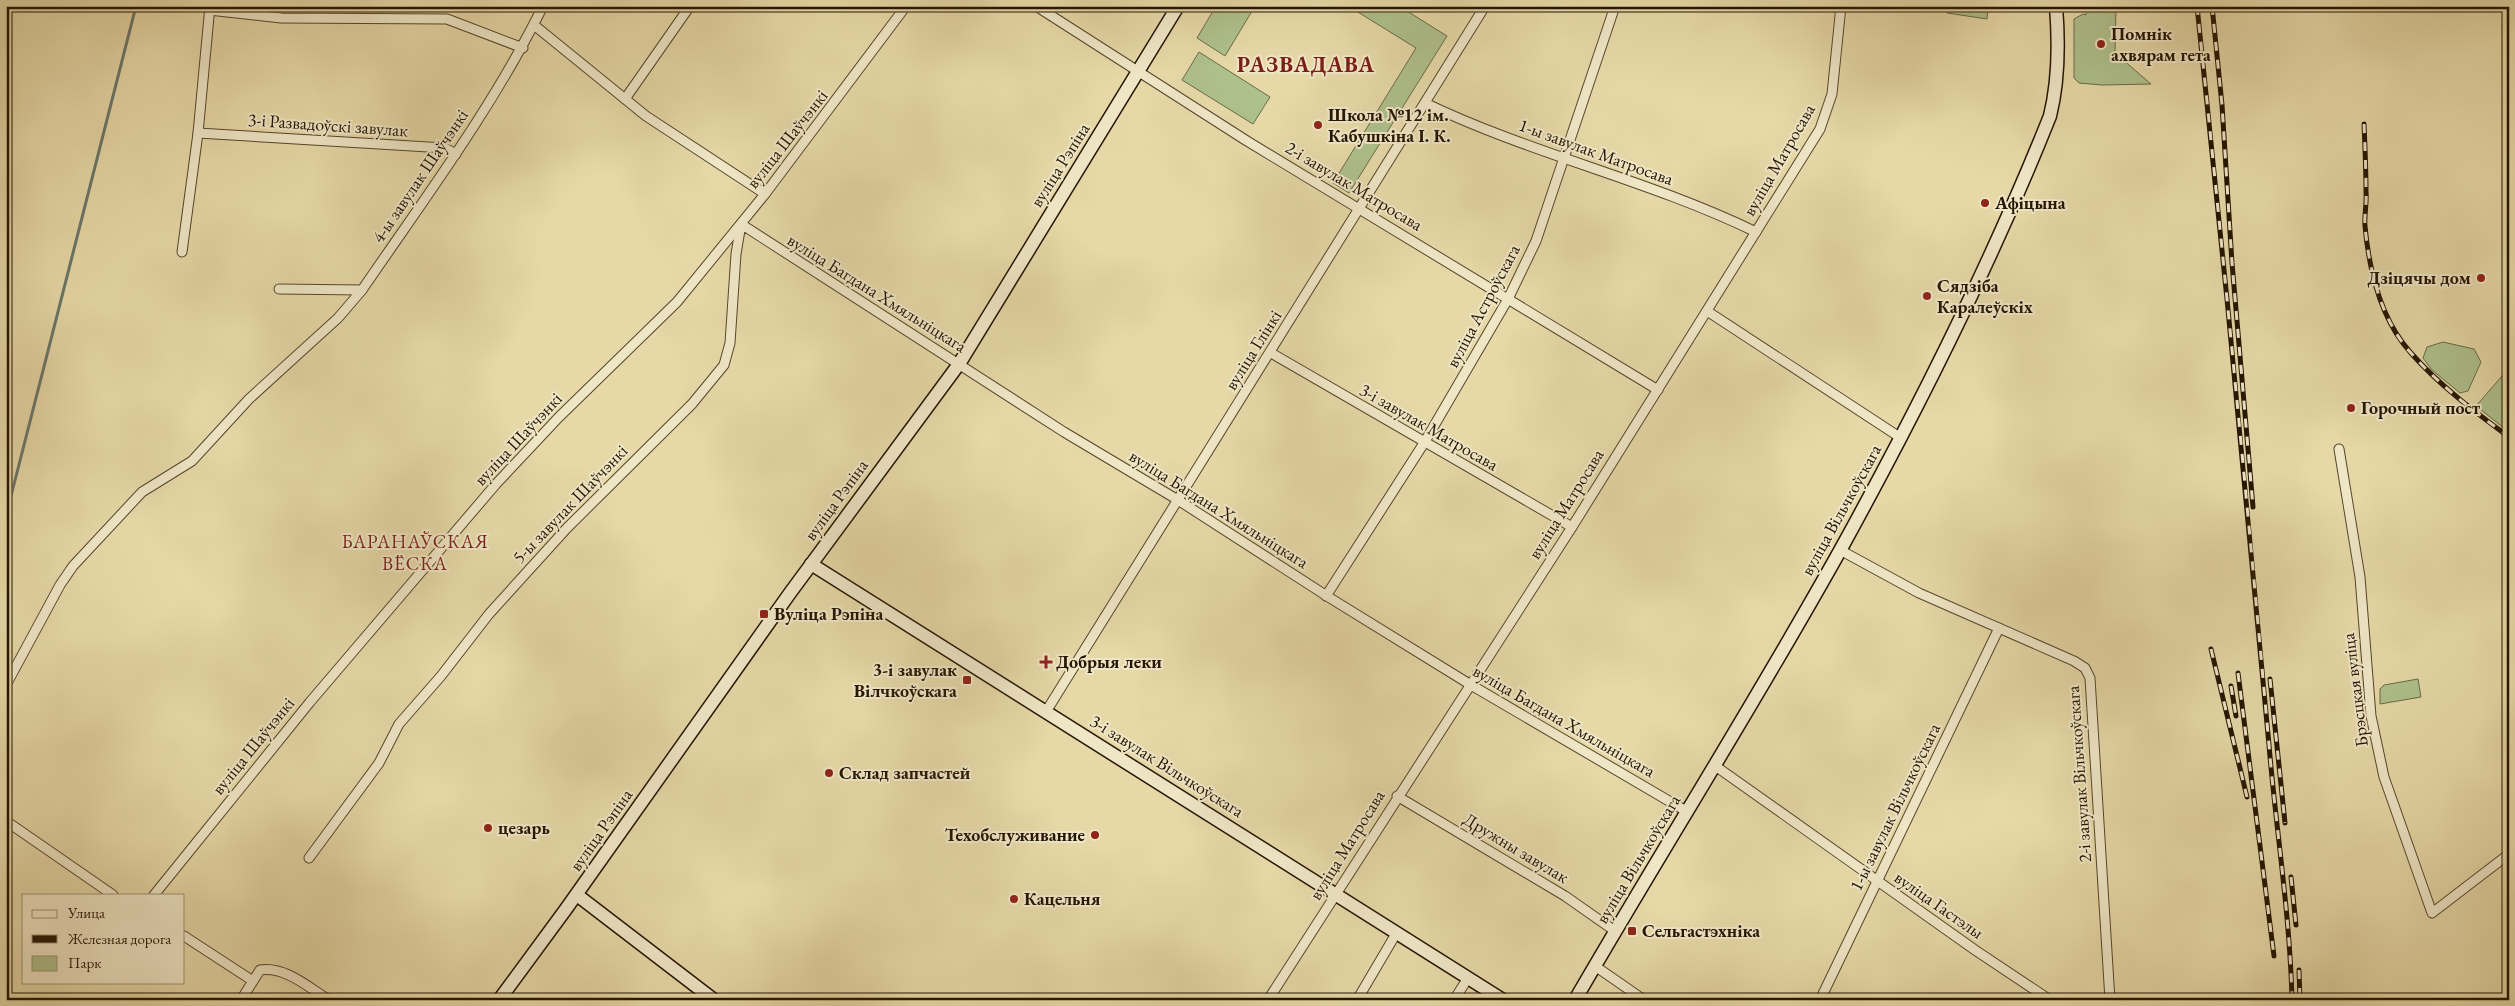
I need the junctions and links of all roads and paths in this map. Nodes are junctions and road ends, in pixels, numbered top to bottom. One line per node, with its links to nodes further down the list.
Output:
1 (543, 6): 11 (street, 4-ы завулак Шаўчэнкі)
2 (690, 6): 14 (street)
3 (906, 6): 19 (street, вуліца Шаўчэнкі)
4 (1036, 6): 13 (street, 2-і завулак Матросава)
5 (1178, 6): 13 (street, вуліца Рэпіна)
6 (1485, 6): 15 (street, вуліца Глінкі)
7 (1615, 6): 18 (street, вуліца Астроўскага)
8 (1841, 6): 22 (street, вуліца Матросава)
9 (2056, 6): 31 (street, вуліца Вільчкоўскага)
10 (209, 8): 12 (street); 16 (street)
11 (534, 25): 12 (street, 4-ы завулак Шаўчэнкі); 14 (street)
12 (523, 48): 17 (street, 4-ы завулак Шаўчэнкі)
13 (1138, 72): 20 (street, 2-і завулак Матросава); 29 (street, вуліца Рэпіна)
14 (624, 99): 19 (street)
15 (1425, 103): 18 (street, 1-ы завулак Матросава); 20 (street, вуліца Глінкі)
16 (198, 133): 17 (street, 3-і Развадоўскі завулак); 23 (street)
17 (456, 154): 25 (street, 4-ы завулак Шаўчэнкі)
18 (1562, 159): 22 (street, 1-ы завулак Матросава); 26 (street, вуліца Астроўскага)
19 (765, 194): 21 (street, вуліца Шаўчэнкі)
20 (1359, 208): 26 (street, 2-і завулак Матросава); 28 (street, вуліца Глінкі)
21 (741, 224): 29 (street, вуліца Багдана Хмяльніцкага); 48 (street, 5-ы завулак Шаўчэнкі); 52 (street, вуліца Шаўчэнкі)
22 (1756, 232): 27 (street, вуліца Матросава)
23 (182, 252)
24 (279, 289): 25 (street)
25 (362, 290): 40 (street, 4-ы завулак Шаўчэнкі)
26 (1508, 299): 30 (street, 2-і завулак Матросава); 32 (street, вуліца Астроўскага)
27 (1707, 311): 30 (street, вуліца Матросава); 31 (street)
28 (1271, 354): 32 (street, 3-і завулак Матросава); 34 (street, вуліца Глінкі)
29 (959, 364): 34 (street, вуліца Багдана Хмяльніцкага); 37 (street, вуліца Рэпіна)
30 (1658, 390): 35 (street, вуліца Матросава)
31 (1901, 438): 36 (street, вуліца Вільчкоўскага)
32 (1424, 443): 35 (street, 3-і завулак Матросава); 38 (street, вуліца Астроўскага)
33 (2339, 449): 47 (street, Брэсцкая вуліца)
34 (1178, 500): 38 (street, вуліца Багдана Хмяльніцкага); 42 (street, вуліца Глінкі)
35 (1572, 527): 41 (street, вуліца Матросава)
36 (1840, 550): 39 (street, 2-і завулак Вільчкоўскага); 43 (street, вуліца Вільчкоўскага)
37 (811, 564): 42 (street, 3-і завулак Вільчкоўскага); 53 (street, вуліца Рэпіна)
38 (1326, 596): 41 (street, вуліца Багдана Хмяльніцкага)
39 (2000, 628): 49 (street, 1-ы завулак Вільчкоўскага); 72 (street, 2-і завулак Вільчкоўскага)
40 (6, 685)
41 (1471, 685): 44 (street, вуліца Матросава); 45 (street, вуліца Багдана Хмяльніцкага)
42 (1047, 710): 50 (street, 3-і завулак Вільчкоўскага)
43 (1714, 765): 45 (street, вуліца Вільчкоўскага); 49 (street, вуліца Гастэлы)
44 (1397, 796): 50 (street, вуліца Матросава); 54 (street, Дружны завулак)
45 (1686, 812): 54 (street, вуліца Вільчкоўскага)
46 (6, 822): 51 (street)
47 (2509, 854)
48 (309, 858)
49 (1877, 882): 70 (street, 1-ы завулак Вільчкоўскага); 71 (street, вуліца Гастэлы)
50 (1336, 893): 55 (street, 3-і завулак Вільчкоўскага); 64 (street, вуліца Матросава)
51 (112, 894)
52 (155, 894)
53 (576, 894): 62 (street, вуліца Рэпіна); 63 (street)
54 (1615, 931): 57 (street, вуліца Вільчкоўскага)
55 (1398, 932): 58 (street, 3-і завулак Вільчкоўскага); 65 (street)
56 (185, 937): 59 (street)
57 (1595, 966): 68 (street, вуліца Вільчкоўскага); 69 (street)
58 (1468, 978): 66 (street); 67 (street, 3-і завулак Вільчкоўскага)
59 (253, 982): 60 (street); 61 (street)
60 (241, 1000)
61 (329, 1000)
62 (499, 1000)
63 (714, 1000)
64 (1268, 1000)
65 (1357, 1000)
66 (1454, 1000)
67 (1503, 1000)
68 (1575, 1000)
69 (1644, 1000)
70 (1820, 1000)
71 (2050, 1000)
72 (2110, 1000)

